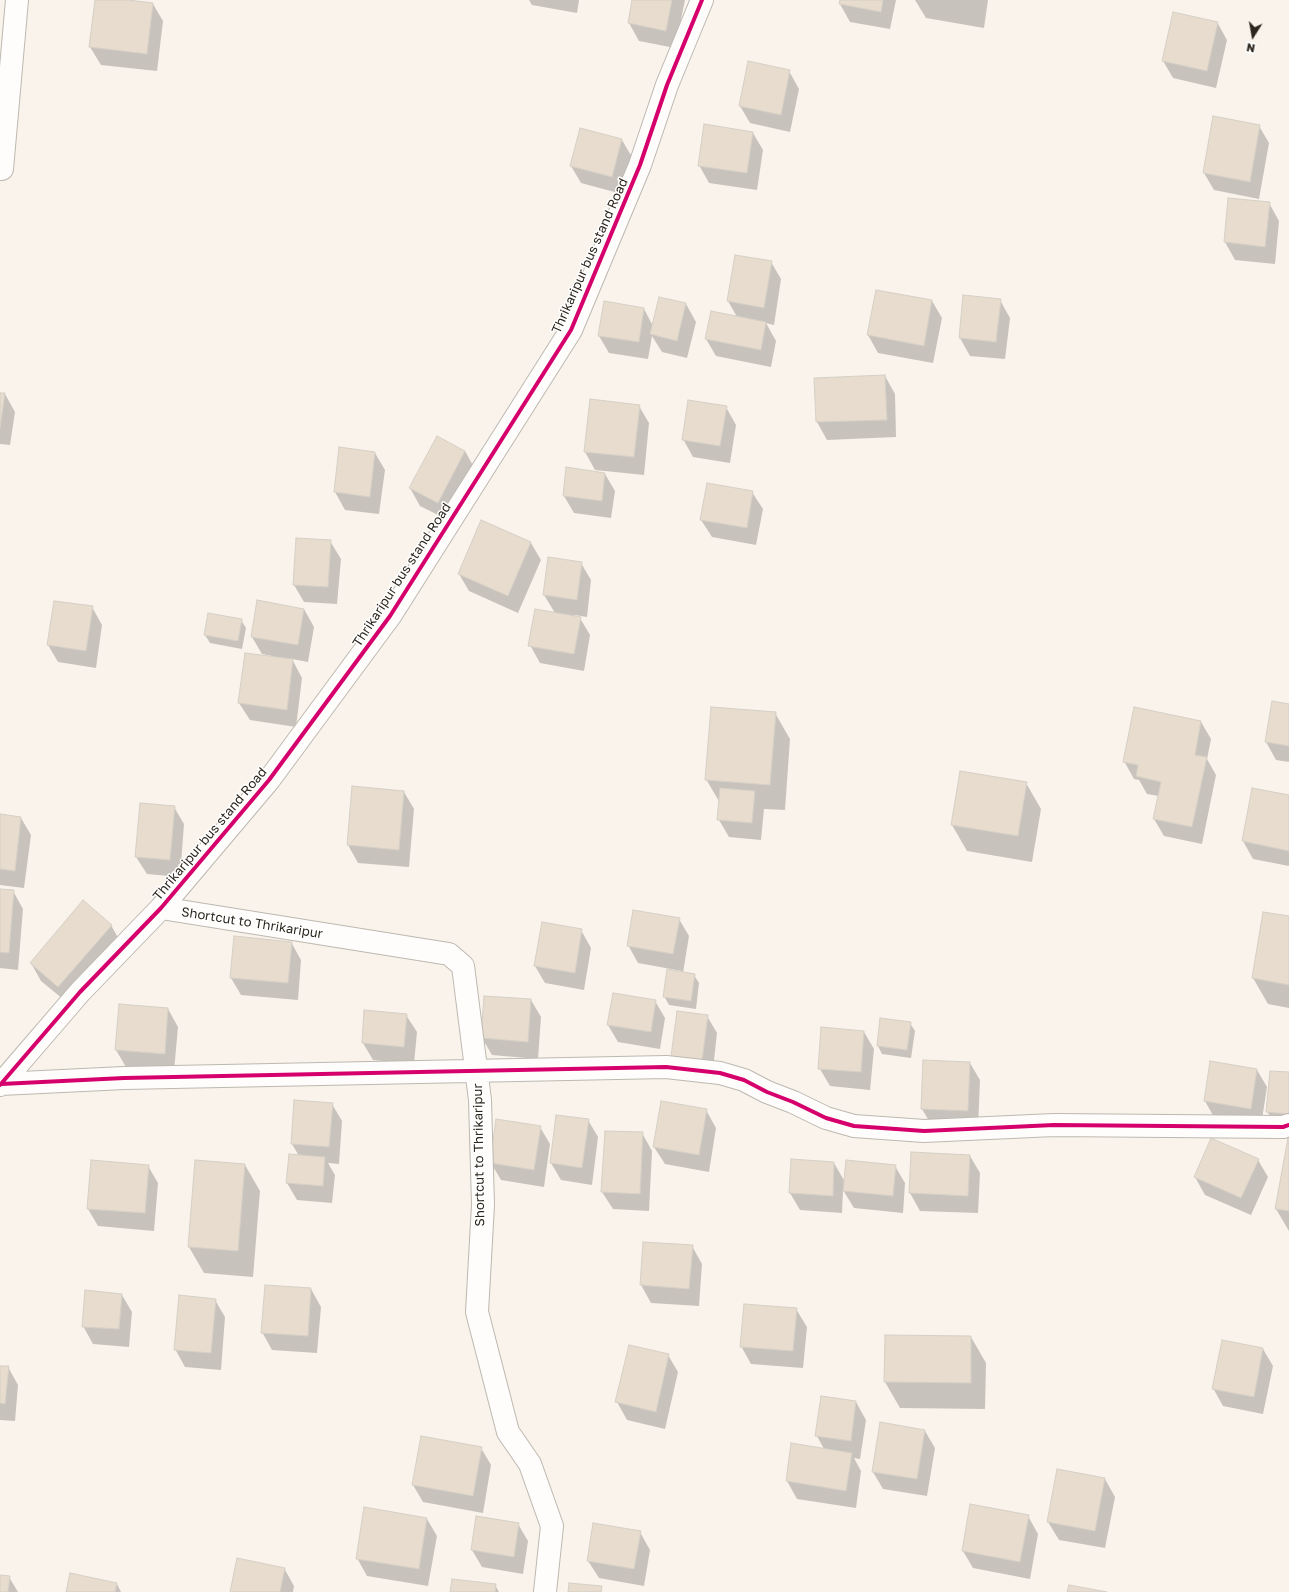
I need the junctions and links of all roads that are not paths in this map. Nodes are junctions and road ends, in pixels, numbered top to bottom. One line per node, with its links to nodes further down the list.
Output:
1 (17, 0): 3 (street)
2 (702, 0): 4 (street, Thrikaripur bus stand Road)
3 (0, 169)
4 (161, 908): 5 (street, Shortcut to Thrikaripur); 6 (street, Thrikaripur bus stand Road)
5 (476, 1071): 6 (street); 7 (street); 8 (street, Shortcut to Thrikaripur)
6 (0, 1085)
7 (1289, 1125)
8 (545, 1592)

